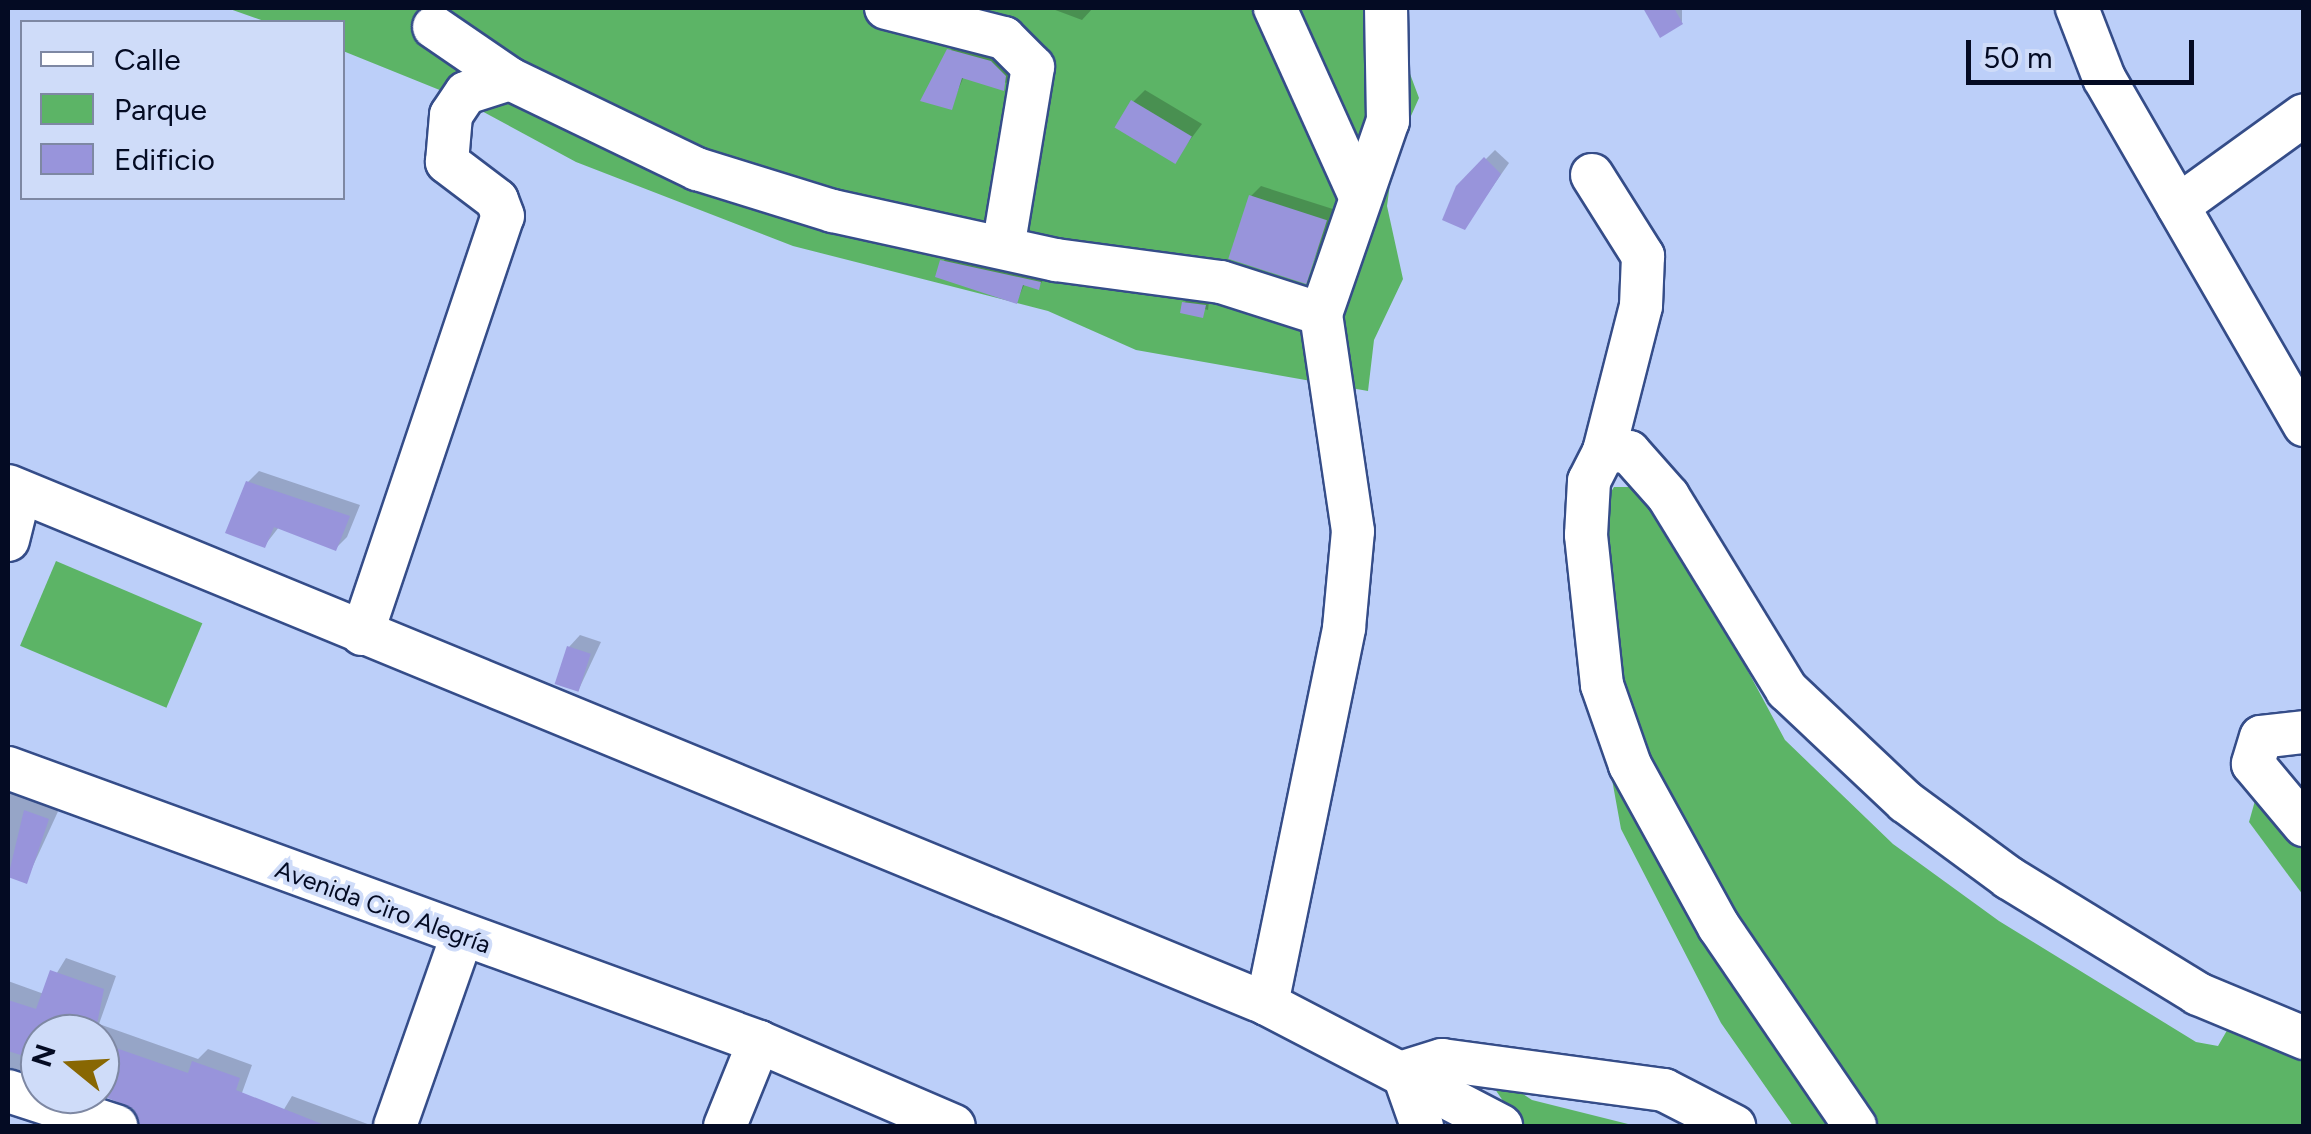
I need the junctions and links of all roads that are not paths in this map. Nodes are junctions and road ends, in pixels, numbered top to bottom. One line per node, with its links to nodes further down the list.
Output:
1 (886, 8): 11 (street)
2 (1275, 8): 9 (street)
3 (1386, 8): 9 (street)
4 (2077, 8): 10 (street)
5 (434, 28): 6 (street)
6 (510, 78): 11 (street); 17 (street)
7 (2304, 115): 10 (street)
8 (1592, 174): 14 (street)
9 (1359, 194): 12 (street)
10 (2178, 206): 13 (street)
11 (1003, 248): 12 (street)
12 (1321, 314): 22 (street)
13 (2304, 425)
14 (1604, 451): 23 (street); 34 (street)
15 (14, 489): 16 (street); 17 (street)
16 (8, 540)
17 (362, 634): 22 (street)
18 (2304, 732): 20 (street)
19 (8, 768): 21 (street, Avenida Ciro Alegría)
20 (2304, 825)
21 (462, 936): 24 (street, Avenida Ciro Alegría); 28 (street)
22 (1267, 1004): 25 (street)
23 (2304, 1038)
24 (759, 1042): 29 (street); 30 (street, Avenida Ciro Alegría)
25 (1403, 1072): 31 (street); 32 (street); 33 (street)
26 (8, 1091): 27 (street)
27 (115, 1126)
28 (396, 1126)
29 (725, 1126)
30 (954, 1126)
31 (1422, 1126)
32 (1500, 1126)
33 (1734, 1126)
34 (1855, 1126)

